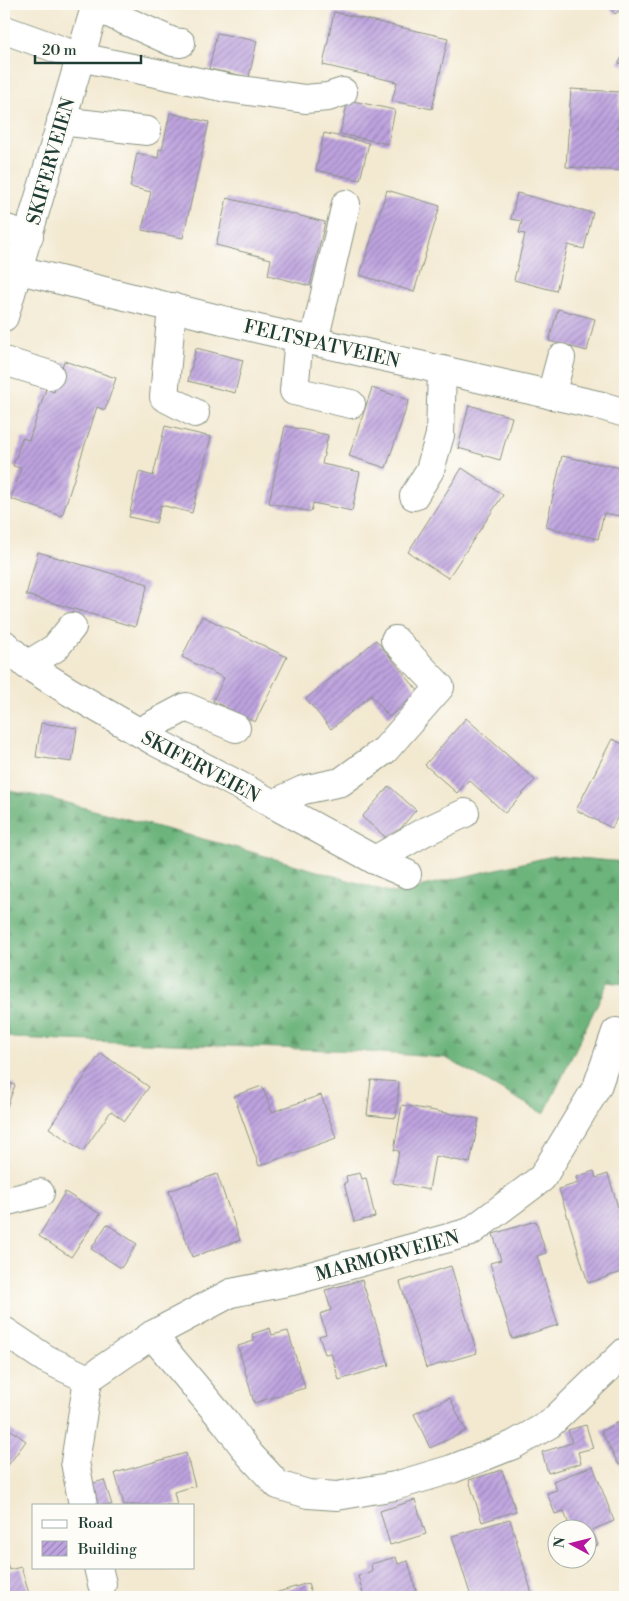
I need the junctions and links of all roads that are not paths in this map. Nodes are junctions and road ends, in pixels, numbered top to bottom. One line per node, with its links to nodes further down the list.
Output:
1 (96, 5): 3 (street); 4 (street, SKIFERVEIEN)
2 (8, 31): 4 (street)
3 (182, 43)
4 (80, 57): 5 (street); 6 (street, SKIFERVEIEN)
5 (343, 92)
6 (61, 121): 7 (street); 9 (street, SKIFERVEIEN)
7 (147, 131)
8 (353, 209): 13 (street)
9 (16, 232): 10 (street, SKIFERVEIEN)
10 (19, 270): 11 (street, FELTSPATVEIEN); 12 (street, SKIFERVEIEN)
11 (172, 307): 13 (street, FELTSPATVEIEN); 20 (street)
12 (4, 317)
13 (315, 341): 16 (street, FELTSPATVEIEN); 19 (street)
14 (561, 358): 18 (street)
15 (4, 361): 17 (street)
16 (442, 370): 18 (street, FELTSPATVEIEN); 22 (street)
17 (50, 375)
18 (551, 395): 21 (street, FELTSPATVEIEN)
19 (351, 404)
20 (195, 413)
21 (625, 414)
22 (414, 496)
23 (72, 627): 25 (street)
24 (395, 640): 28 (street)
25 (12, 653): 27 (street, SKIFERVEIEN)
26 (236, 728): 27 (street)
27 (139, 732): 28 (street, SKIFERVEIEN)
28 (273, 804): 30 (street, SKIFERVEIEN)
29 (465, 813): 30 (street)
30 (376, 860): 31 (street, SKIFERVEIEN)
31 (407, 874)
32 (616, 1032): 36 (street, MARMORVEIEN)
33 (40, 1193): 34 (street)
34 (4, 1202)
35 (4, 1331): 38 (street)
36 (152, 1336): 37 (street); 38 (street, MARMORVEIEN)
37 (625, 1352)
38 (88, 1379): 39 (street)
39 (83, 1504)

